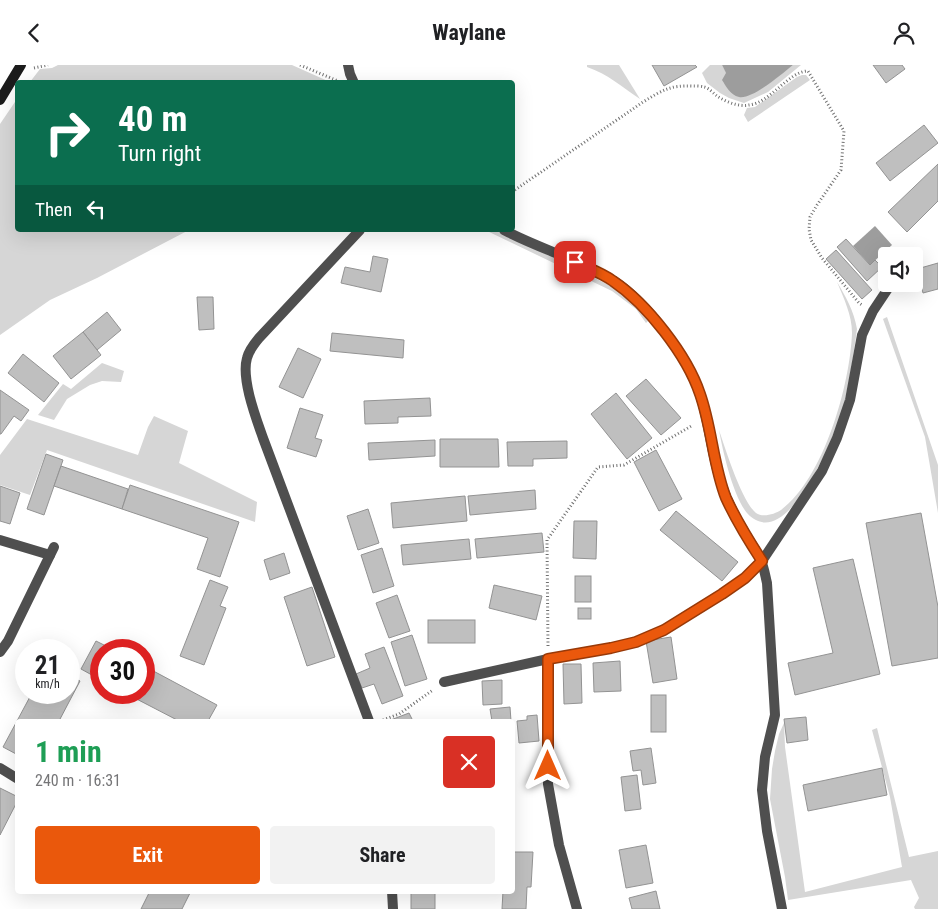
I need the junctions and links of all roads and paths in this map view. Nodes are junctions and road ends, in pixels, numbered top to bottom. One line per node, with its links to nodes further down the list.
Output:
1 (21, 65): 6 (main road)
2 (300, 65): 4 (path)
3 (348, 65): 5 (street)
4 (334, 80)
5 (353, 80)
6 (0, 100)
7 (515, 190): 11 (path)
8 (358, 232): 18 (street)
9 (509, 232): 12 (street)
10 (886, 292): 11 (street)
11 (873, 311): 14 (street)
12 (706, 417): 14 (street); 16 (path)
13 (0, 540): 15 (street)
14 (762, 561): 16 (street); 25 (street)
15 (0, 652)
16 (548, 659): 17 (street); 24 (street)
17 (444, 682): 19 (path)
18 (368, 719)
19 (385, 719)
20 (0, 768): 21 (street)
21 (15, 777)
22 (392, 894): 23 (street)
23 (393, 909)
24 (577, 909)
25 (782, 909)

